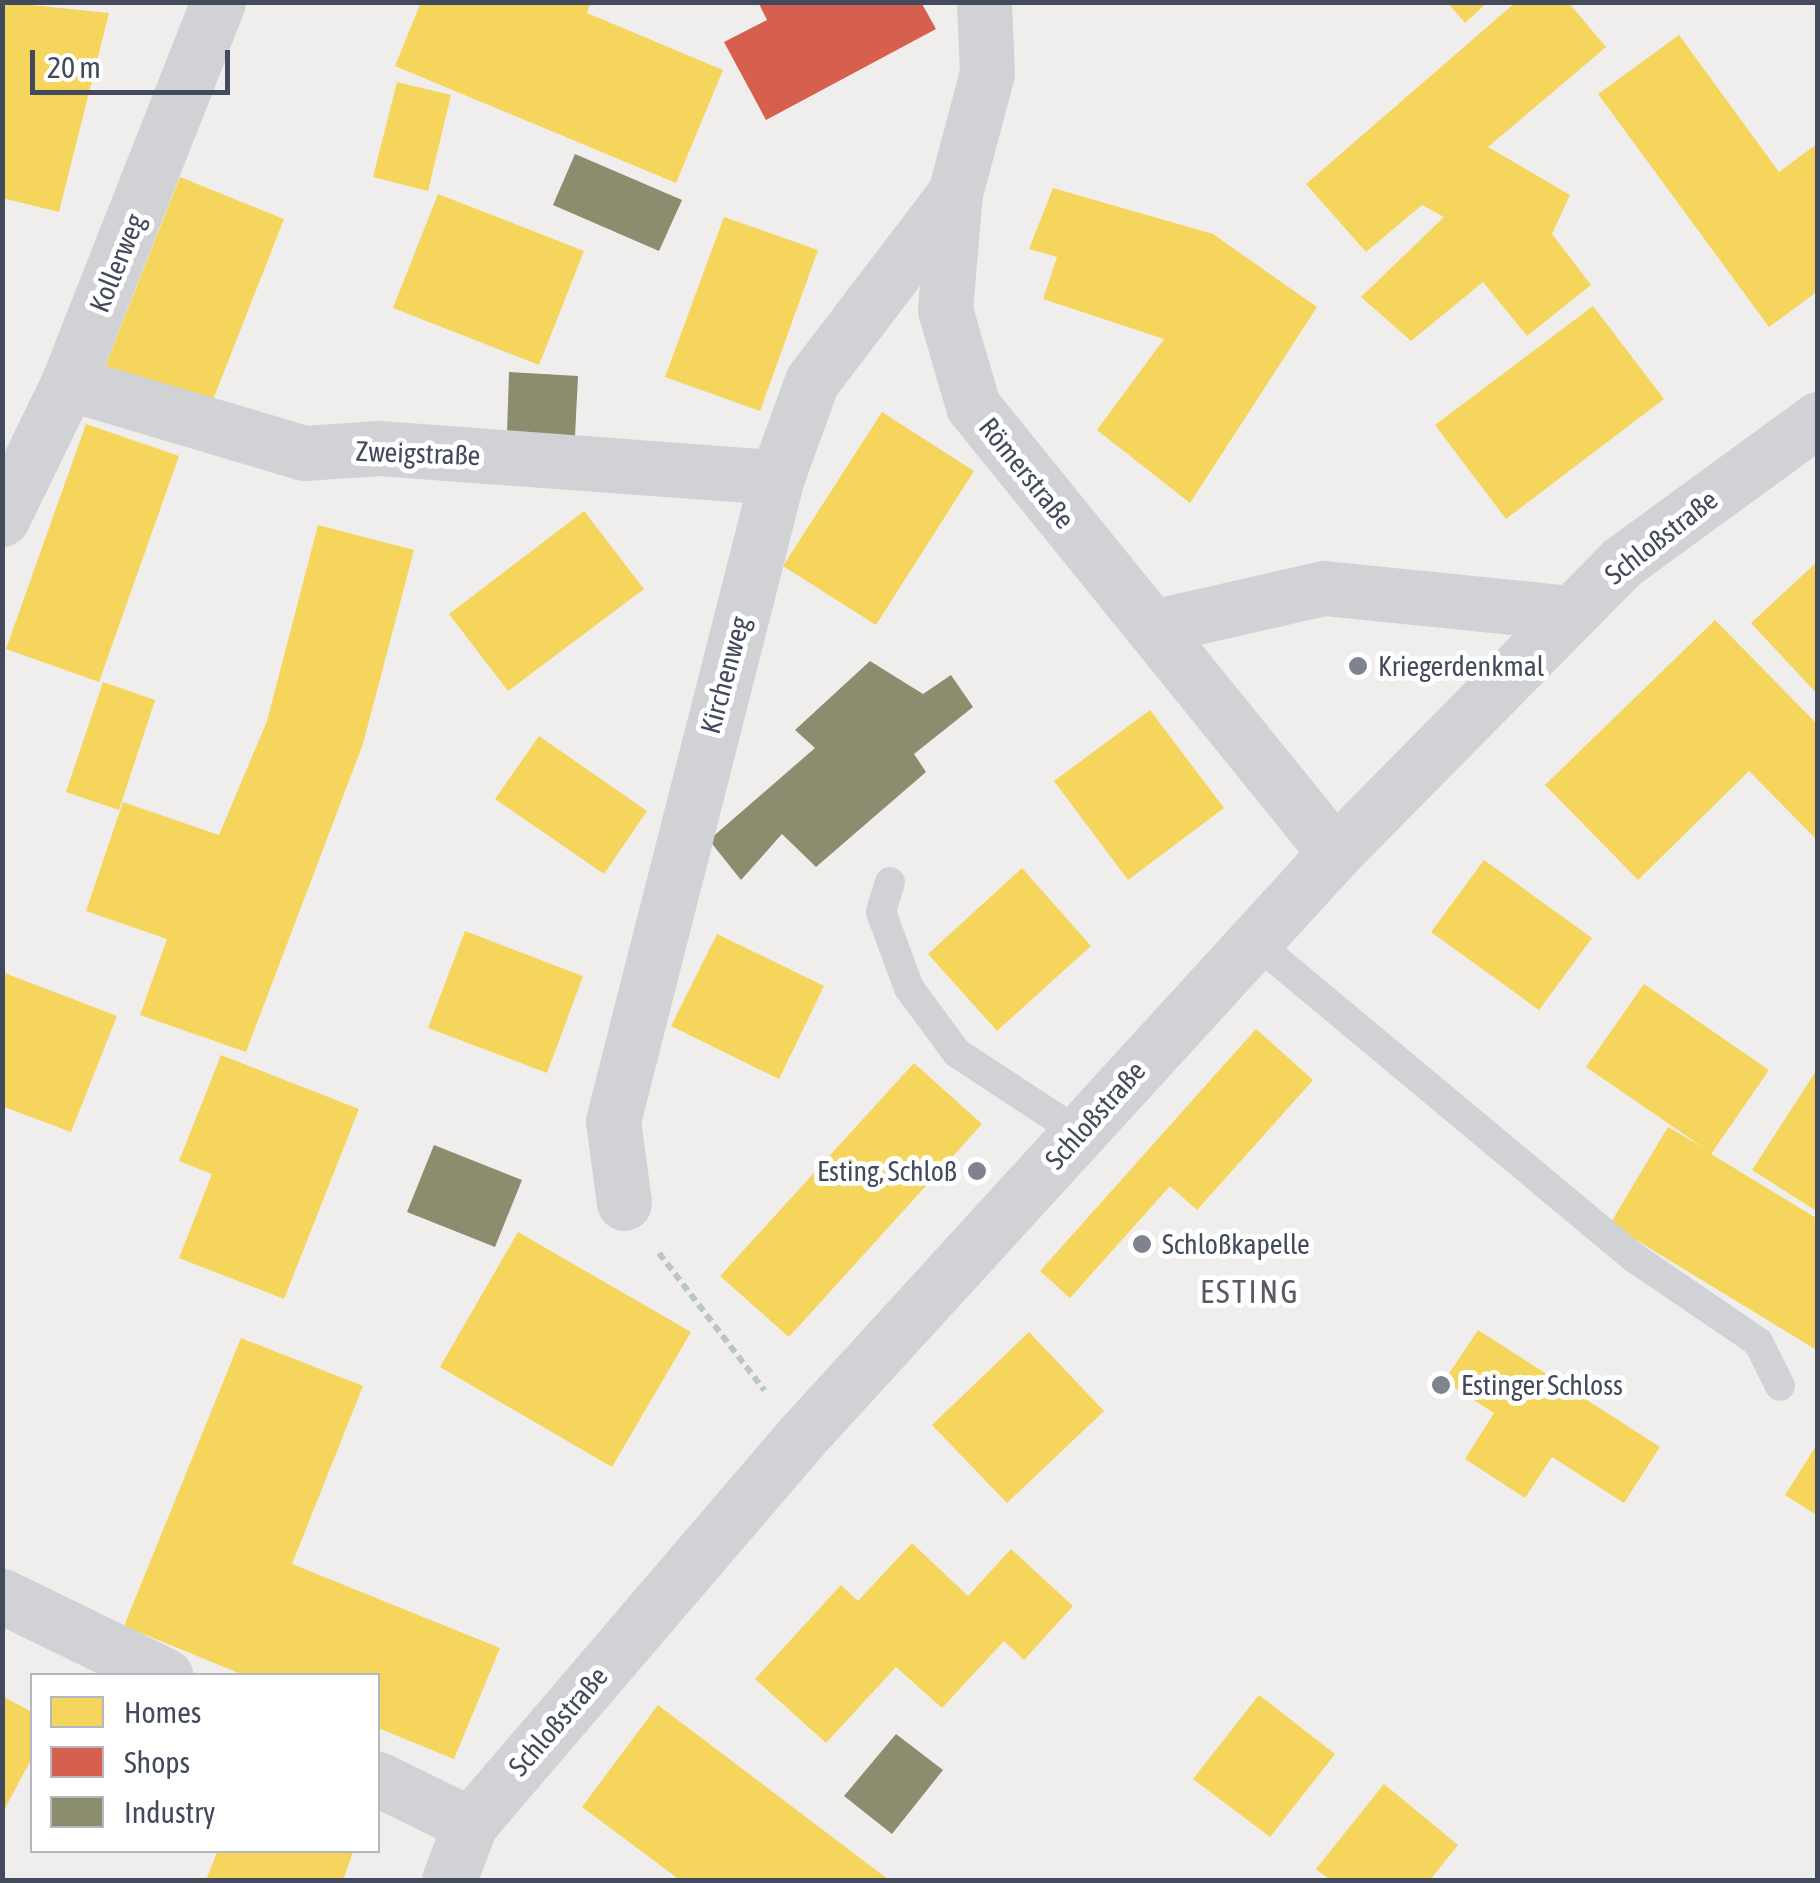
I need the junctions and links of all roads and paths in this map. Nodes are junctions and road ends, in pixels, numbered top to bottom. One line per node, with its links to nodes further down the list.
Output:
1 (218, 2): 4 (street, Kollerweg)
2 (984, 2): 3 (street, Römerstraße)
3 (954, 194): 6 (street, Kirchenweg); 9 (street, Römerstraße)
4 (68, 383): 6 (street, Zweigstraße); 7 (street, Kollerweg)
5 (1818, 419): 8 (street, Schloßstraße)
6 (778, 477): 14 (street, Kirchenweg)
7 (2, 520)
8 (1571, 612): 9 (street); 10 (street, Schloßstraße)
9 (1152, 627): 10 (street, Römerstraße)
10 (1335, 853): 12 (street, Schloßstraße)
11 (890, 882): 13 (lane)
12 (1255, 942): 13 (street, Schloßstraße); 15 (lane)
13 (1079, 1132): 16 (street, Schloßstraße)
14 (624, 1203): 16 (path)
15 (1780, 1386)
16 (803, 1435): 20 (street, Schloßstraße)
17 (2, 1596): 18 (street)
18 (160, 1673)
19 (380, 1780): 20 (street)
20 (470, 1824): 21 (street, Schloßstraße)
21 (449, 1880)

